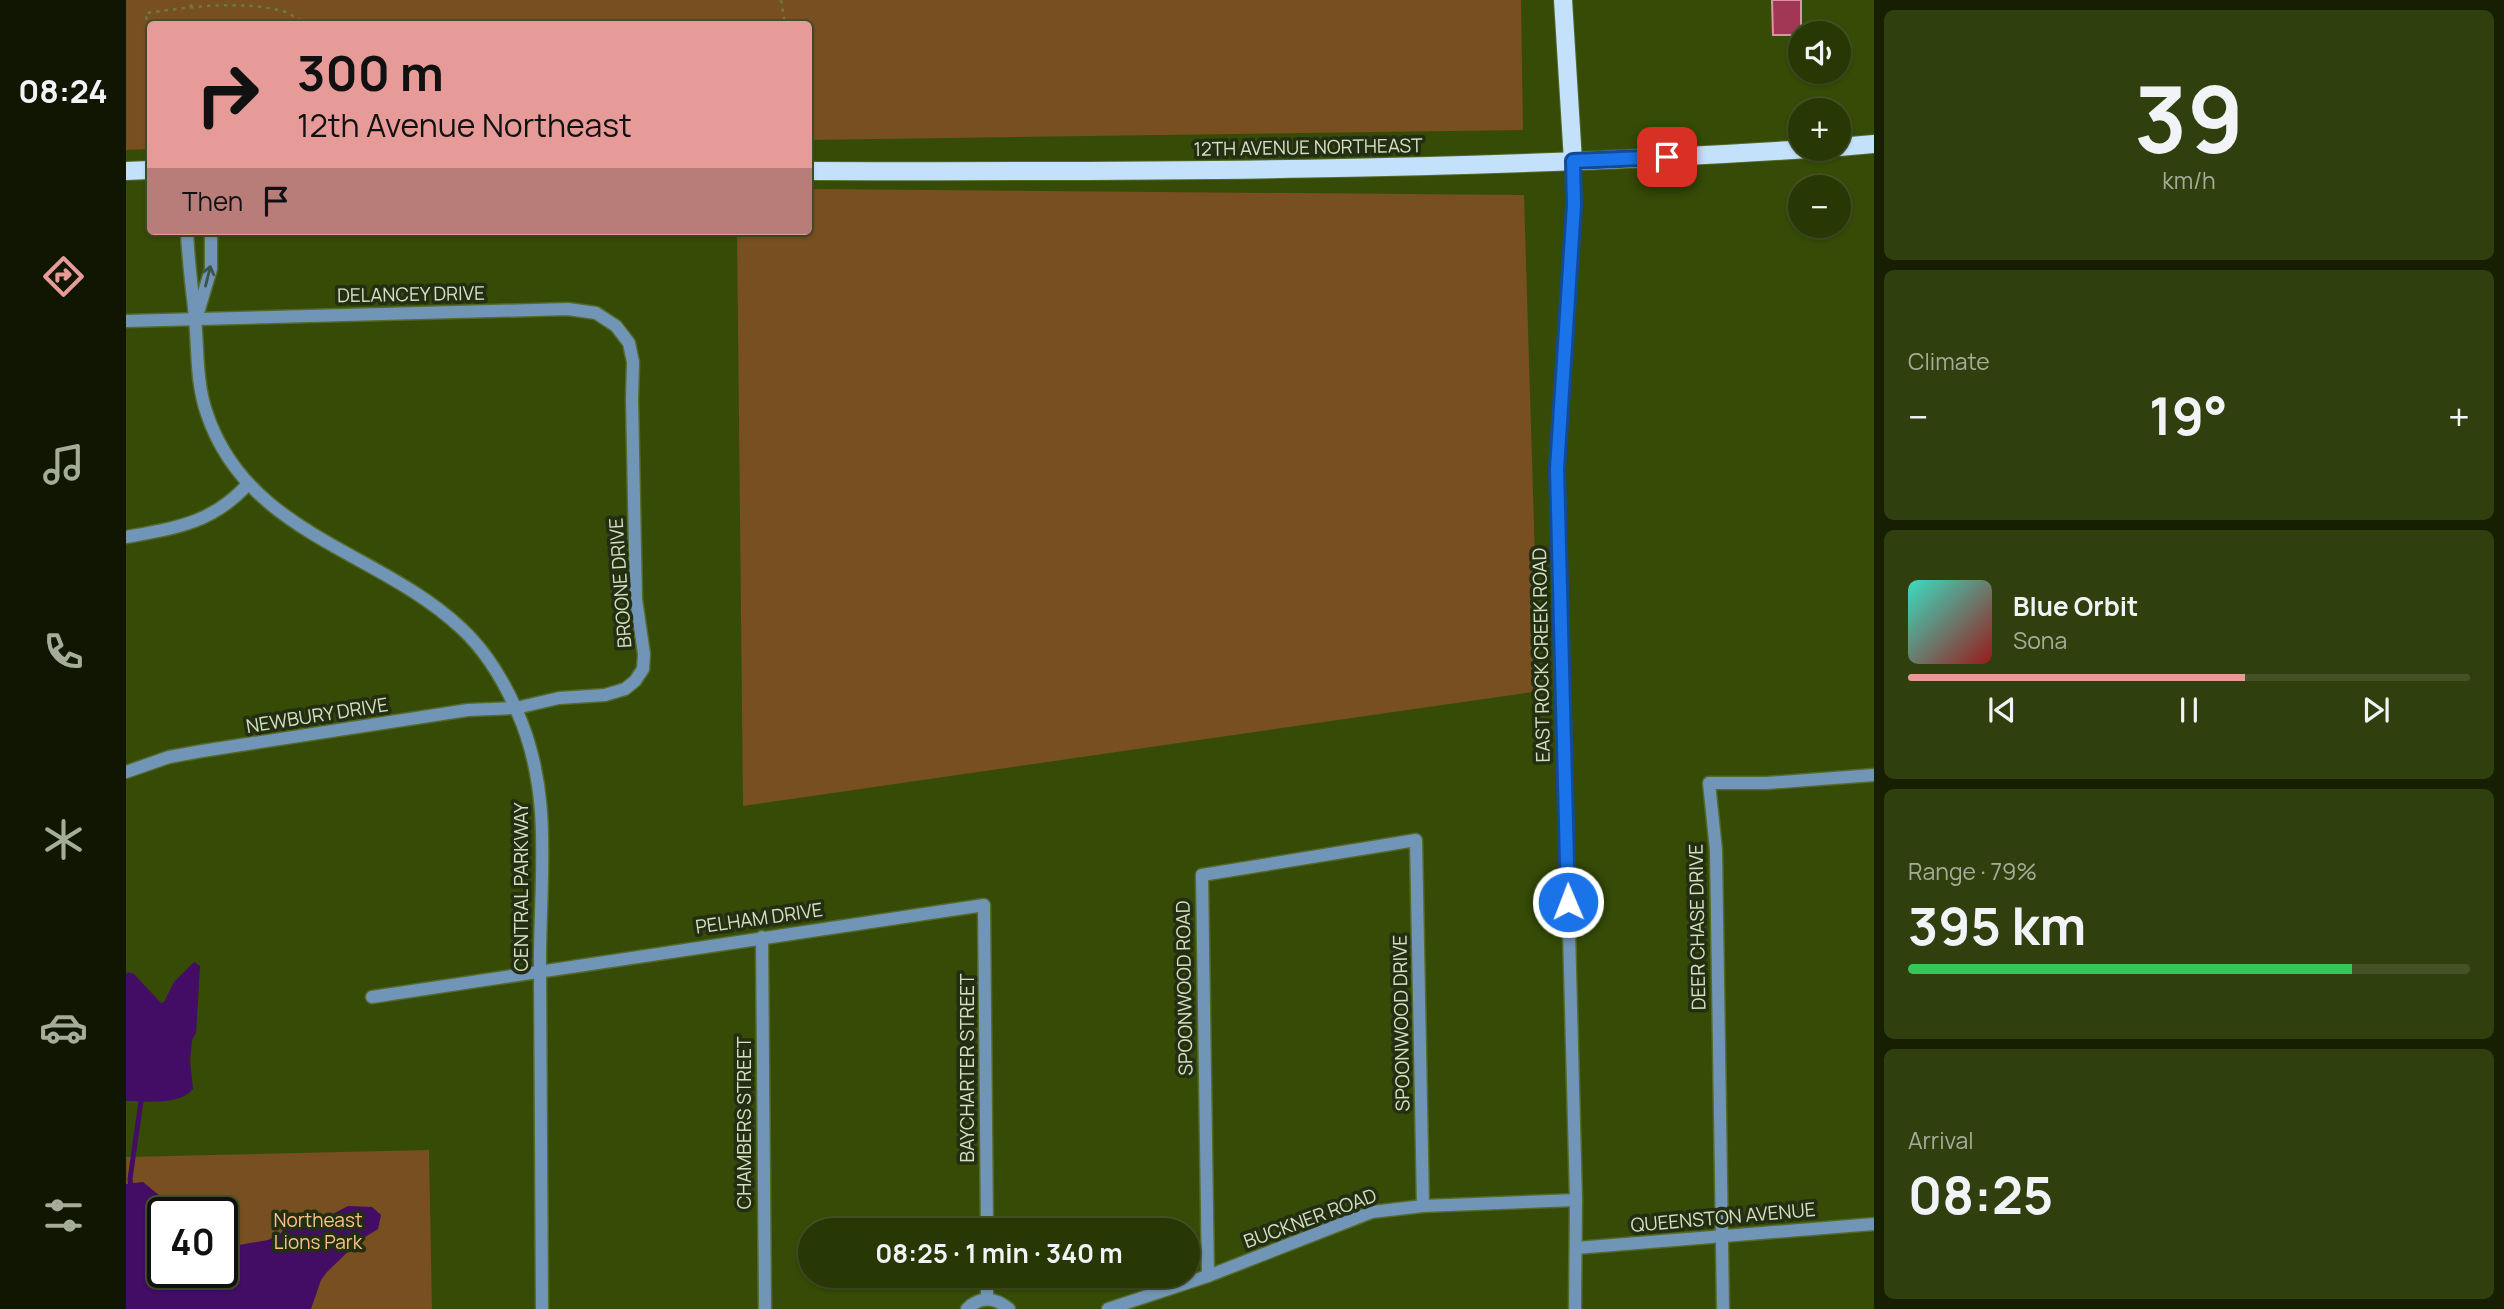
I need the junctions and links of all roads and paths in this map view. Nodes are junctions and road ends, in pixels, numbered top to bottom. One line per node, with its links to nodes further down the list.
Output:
1 (195, 0): 4 (path)
2 (781, 0): 6 (path)
3 (1563, 0): 11 (main road, EAST ROCK CREEK ROAD)
4 (190, 7): 5 (path); 7 (path)
5 (302, 21)
6 (784, 21)
7 (147, 24)
8 (1874, 144): 9 (main road)
9 (1851, 146)
10 (1788, 150): 11 (main road, 12TH AVENUE NORTHEAST)
11 (1573, 161): 14 (main road, 12TH AVENUE NORTHEAST); 30 (street, EAST ROCK CREEK ROAD)
12 (147, 170): 13 (main road)
13 (126, 171)
14 (812, 171)
15 (187, 235): 17 (street, CENTRAL PARKWAY)
16 (211, 235): 17 (street, CENTRAL PARKWAY, one-way to 16)
17 (195, 319): 18 (street, DELANCEY DRIVE); 19 (street, DELANCEY DRIVE); 20 (street, CENTRAL PARKWAY)
18 (126, 321)
19 (632, 399): 22 (street, BROONE DRIVE)
20 (248, 484): 21 (street); 22 (street, CENTRAL PARKWAY)
21 (126, 537)
22 (516, 708): 23 (street, NEWBURY DRIVE); 28 (street, CENTRAL PARKWAY)
23 (126, 772)
24 (1874, 775): 34 (street, DEER CHASE DRIVE)
25 (1416, 840): 31 (street, SPOONWOOD DRIVE); 36 (street, SPOONWOOD ROAD)
26 (984, 905): 27 (street, PELHAM DRIVE); 32 (street, BAYCHARTER STREET)
27 (762, 937): 28 (street, PELHAM DRIVE); 40 (street, CHAMBERS STREET)
28 (540, 971): 29 (street, PELHAM DRIVE); 39 (street, CENTRAL PARKWAY)
29 (372, 997)
30 (1576, 1200): 31 (street, BUCKNER ROAD); 35 (street, EAST ROCK CREEK ROAD)
31 (1423, 1206): 36 (street, BUCKNER ROAD)
32 (987, 1218)
33 (1874, 1224): 34 (street, QUEENSTON AVENUE)
34 (1722, 1236): 35 (street, QUEENSTON AVENUE); 45 (street)
35 (1576, 1248): 44 (street, EAST ROCK CREEK ROAD)
36 (1208, 1276): 43 (street, BUCKNER ROAD)
37 (987, 1288): 38 (street)
38 (987, 1299): 41 (street); 42 (street)
39 (542, 1309)
40 (765, 1309)
41 (967, 1309)
42 (1009, 1309)
43 (1108, 1309)
44 (1575, 1309)
45 (1723, 1309)

